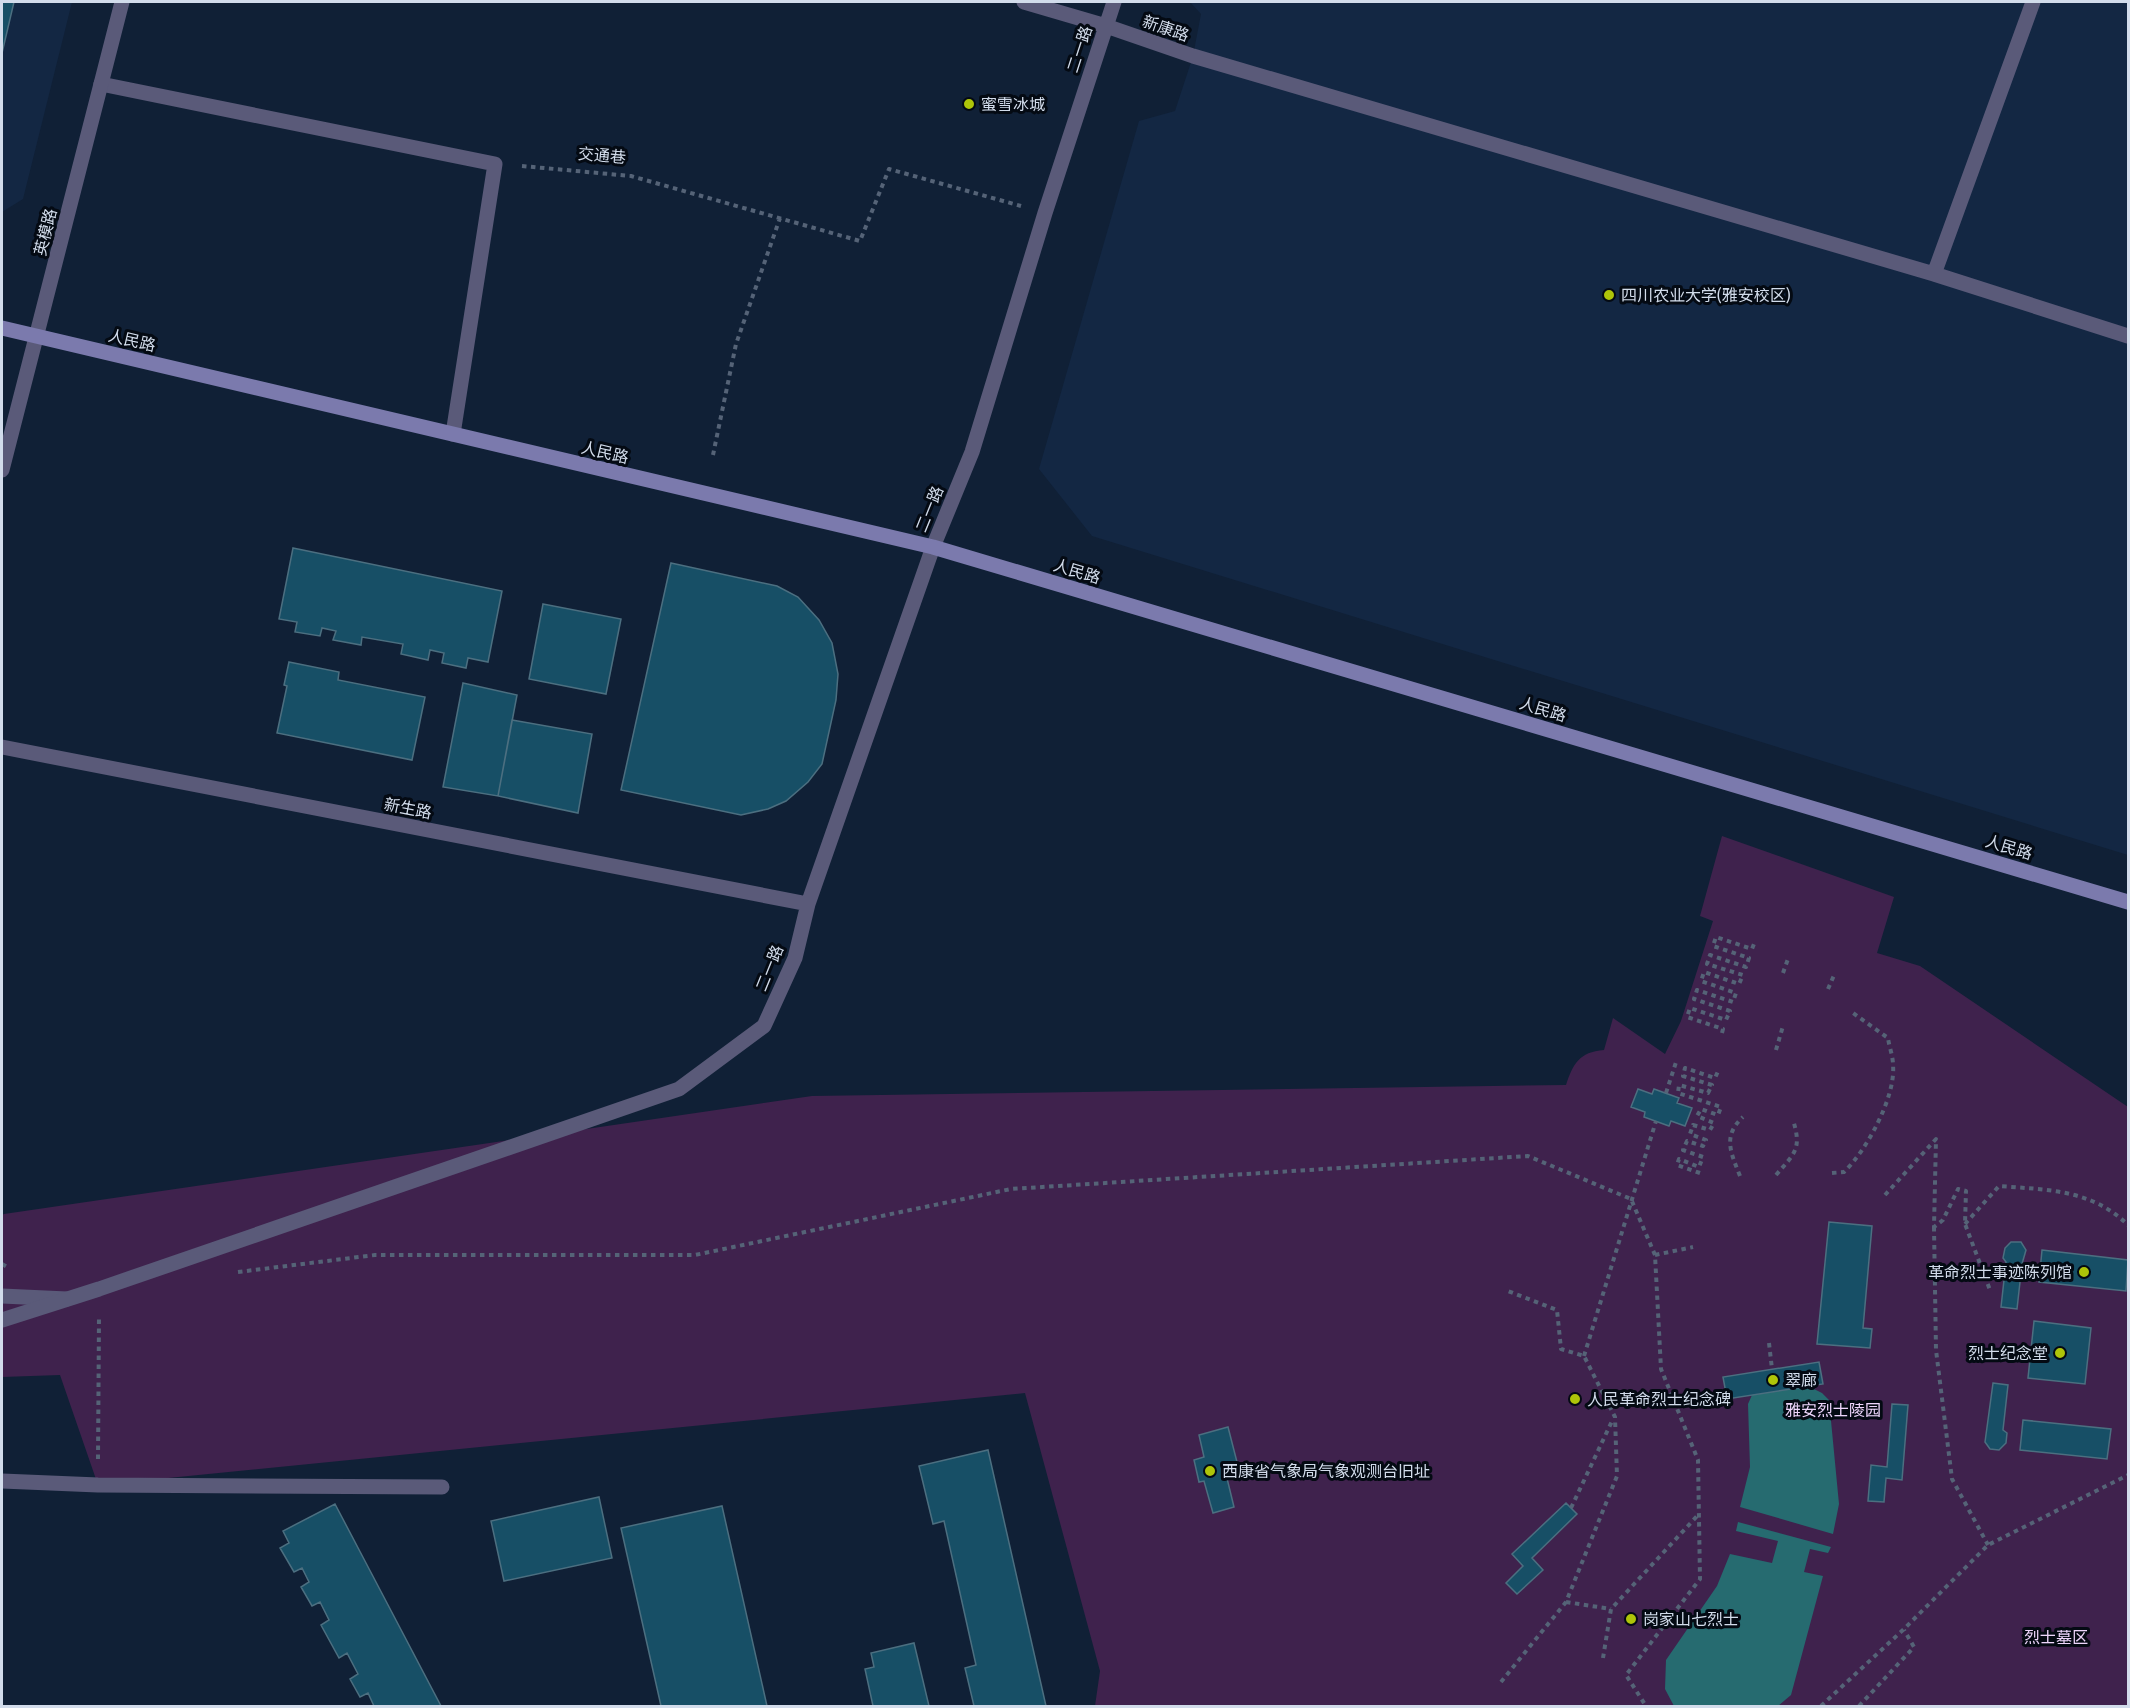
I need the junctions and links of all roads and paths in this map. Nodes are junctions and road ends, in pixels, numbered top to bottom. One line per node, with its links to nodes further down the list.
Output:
1 (122, 2): 6 (street, 英模路)
2 (1024, 2): 5 (street, 新康路)
3 (1114, 2): 5 (street, 二一路)
4 (2033, 2): 10 (street)
5 (1106, 26): 8 (street, 二一路); 10 (street, 新康路)
6 (101, 84): 7 (street); 12 (street, 英模路)
7 (495, 164): 9 (path, 交通巷); 14 (street)
8 (1045, 213): 9 (path, 交通巷); 17 (street, 二一路)
9 (780, 218): 15 (path)
10 (1934, 274): 13 (street, 新康路)
11 (2, 328): 12 (main road, 人民路)
12 (37, 336): 14 (main road, 人民路); 16 (street, 英模路)
13 (2128, 336)
14 (453, 434): 17 (main road, 人民路)
15 (713, 454)
16 (2, 470)
17 (933, 547): 19 (main road, 人民路); 20 (street, 二一路)
18 (2, 747): 20 (street, 新生路)
19 (2128, 902)
20 (808, 904): 48 (street, 二一路)
21 (1754, 944): 28 (path)
22 (1789, 956): 23 (path)
23 (1783, 973)
24 (1835, 973): 25 (path)
25 (1828, 989)
26 (1853, 1013): 37 (path)
27 (1783, 1026): 29 (path)
28 (1722, 1033)
29 (1776, 1050)
30 (1677, 1059): 32 (path)
31 (1719, 1069): 36 (path)
32 (1666, 1093)
33 (1743, 1117): 39 (path)
34 (1793, 1120): 38 (path)
35 (1656, 1121): 41 (path)
36 (1700, 1173)
37 (1832, 1173)
38 (1776, 1175)
39 (1740, 1176)
40 (1885, 1195): 44 (path)
41 (1631, 1199): 46 (path); 47 (path); 55 (path)
42 (1965, 1224): 43 (path); 44 (path); 49 (path)
43 (2128, 1225)
44 (1934, 1227): 64 (path)
45 (1693, 1247): 46 (path)
46 (1655, 1255): 63 (path)
47 (237, 1272)
48 (99, 1289): 52 (street); 60 (path)
49 (1990, 1290)
50 (1508, 1292): 55 (path)
51 (2, 1296): 52 (street)
52 (68, 1299): 53 (street)
53 (2, 1320)
54 (1769, 1343): 56 (path)
55 (1584, 1356): 57 (path)
56 (1772, 1369)
57 (1615, 1417): 62 (path); 65 (path)
58 (2128, 1475): 64 (path)
59 (2, 1481): 60 (street)
60 (98, 1485): 61 (street)
61 (442, 1487)
62 (1571, 1508)
63 (1699, 1514): 66 (path); 70 (path)
64 (1988, 1545): 67 (path)
65 (1566, 1602): 66 (path); 69 (path)
66 (1611, 1609): 68 (path)
67 (1904, 1629): 71 (path); 72 (path)
68 (1603, 1658)
69 (1501, 1682)
70 (1647, 1707)
71 (1821, 1707)
72 (1859, 1707)

